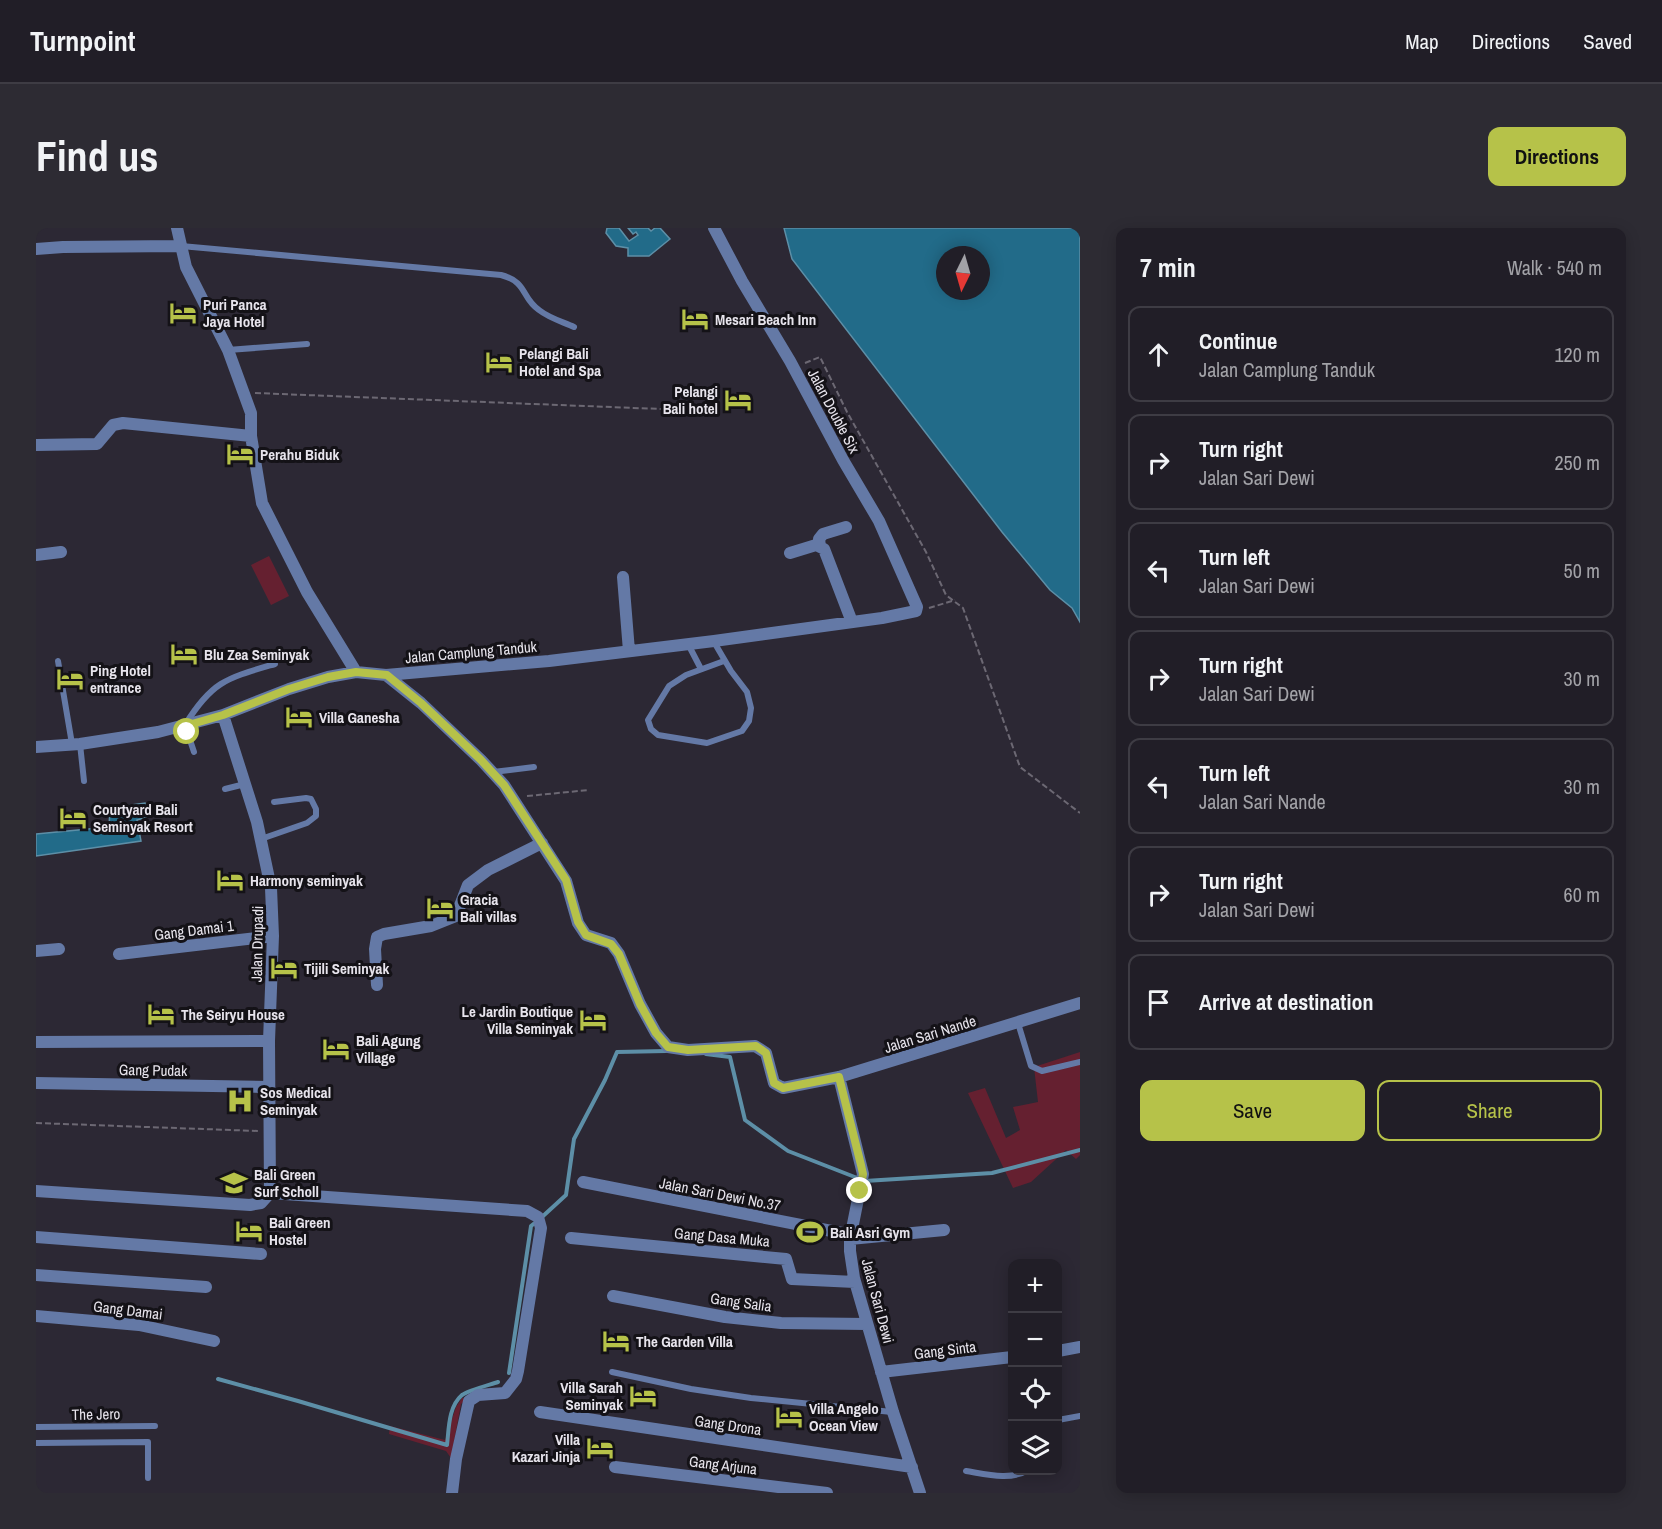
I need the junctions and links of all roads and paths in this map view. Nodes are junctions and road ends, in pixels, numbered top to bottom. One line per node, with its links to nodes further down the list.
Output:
1 (177, 228): 3 (street)
2 (714, 228): 8 (street, Jalan Double Six)
3 (180, 246): 4 (street); 5 (lane); 7 (street)
4 (36, 249)
5 (574, 327)
6 (307, 344): 7 (lane)
7 (228, 350): 9 (street)
8 (794, 368): 19 (path); 20 (street, Jalan Double Six)
9 (243, 392): 10 (path); 11 (street)
10 (686, 410)
11 (251, 436): 12 (street); 29 (street)
12 (36, 445)
13 (846, 527): 14 (street)
14 (820, 546): 16 (street); 21 (street)
15 (61, 552): 17 (street)
16 (790, 553)
17 (36, 555)
18 (623, 577): 24 (street)
19 (955, 600): 20 (path); 44 (path)
20 (916, 611): 21 (street, Jalan Camplung Tanduk)
21 (852, 622): 22 (street, Jalan Camplung Tanduk)
22 (714, 641): 23 (street, Jalan Camplung Tanduk); 26 (lane)
23 (688, 644): 24 (street, Jalan Camplung Tanduk); 28 (lane)
24 (629, 651): 30 (street, Jalan Camplung Tanduk)
25 (58, 661): 33 (lane)
26 (724, 661): 28 (lane); 28 (lane)
27 (275, 664): 32 (lane)
28 (700, 669)
29 (356, 672): 30 (street, Jalan Camplung Tanduk); 31 (street, Jalan Camplung Tanduk)
30 (387, 675): 37 (street)
31 (223, 715): 32 (street, Jalan Camplung Tanduk); 39 (street, Jalan Drupadi)
32 (185, 726): 33 (street, Jalan Camplung Tanduk); 35 (lane)
33 (76, 744): 34 (street, Jalan Camplung Tanduk); 38 (lane)
34 (36, 747)
35 (194, 752)
36 (534, 767): 37 (lane)
37 (493, 772): 42 (street)
38 (84, 781)
39 (246, 783): 40 (lane); 45 (street, Jalan Drupadi)
40 (225, 789)
41 (589, 789): 42 (path)
42 (512, 797): 46 (street)
43 (274, 802): 45 (lane)
44 (1080, 813)
45 (261, 839): 47 (street, Jalan Drupadi)
46 (542, 843): 51 (street); 57 (street, Jalan Sari Nande)
47 (273, 936): 50 (street, Gang Damai 1); 54 (street, Jalan Drupadi)
48 (59, 949): 49 (street)
49 (36, 951)
50 (119, 954)
51 (377, 986)
52 (1080, 1003): 53 (street, Jalan Sari Nande)
53 (1018, 1023): 56 (lane); 57 (street, Jalan Sari Nande)
54 (269, 1041): 55 (street); 59 (street, Jalan Drupadi)
55 (36, 1042)
56 (1080, 1062)
57 (839, 1077): 67 (street, Jalan Sari Dewi)
58 (36, 1083): 59 (street, Gang Pudak)
59 (269, 1087): 61 (street, Jalan Drupadi)
60 (36, 1123): 61 (path)
61 (270, 1132): 64 (street, Jalan Drupadi)
62 (583, 1182): 67 (street, Jalan Sari Dewi No.37)
63 (36, 1191): 64 (street)
64 (270, 1193): 94 (street)
65 (944, 1230): 67 (street, Jalan Sari Dewi No.37)
66 (36, 1237): 69 (street)
67 (851, 1237): 71 (street, Jalan Sari Dewi)
68 (571, 1238): 71 (street, Gang Dasa Muka)
69 (261, 1254)
70 (36, 1275): 72 (street)
71 (855, 1282): 75 (street, Jalan Sari Dewi)
72 (206, 1287)
73 (613, 1296): 75 (street, Gang Salia)
74 (36, 1316): 76 (street, Gang Damai)
75 (867, 1324): 81 (street, Jalan Sari Dewi)
76 (214, 1341)
77 (1080, 1347): 78 (street)
78 (1062, 1351)
79 (1008, 1357): 81 (street, Gang Sinta)
80 (612, 1372): 83 (lane)
81 (881, 1372): 83 (street, Jalan Sari Dewi)
82 (540, 1412): 90 (street, Gang Drona)
83 (893, 1412): 90 (street, Jalan Sari Dewi)
84 (1080, 1416): 85 (lane)
85 (1062, 1419)
86 (155, 1426): 87 (lane, The Jero)
87 (36, 1427)
88 (36, 1443): 93 (lane)
89 (615, 1467): 95 (street, Gang Arjuna)
90 (912, 1467): 96 (street, Jalan Sari Dewi)
91 (966, 1471): 92 (lane)
92 (1008, 1475)
93 (148, 1478)
94 (452, 1493)
95 (827, 1493)
96 (920, 1493)

